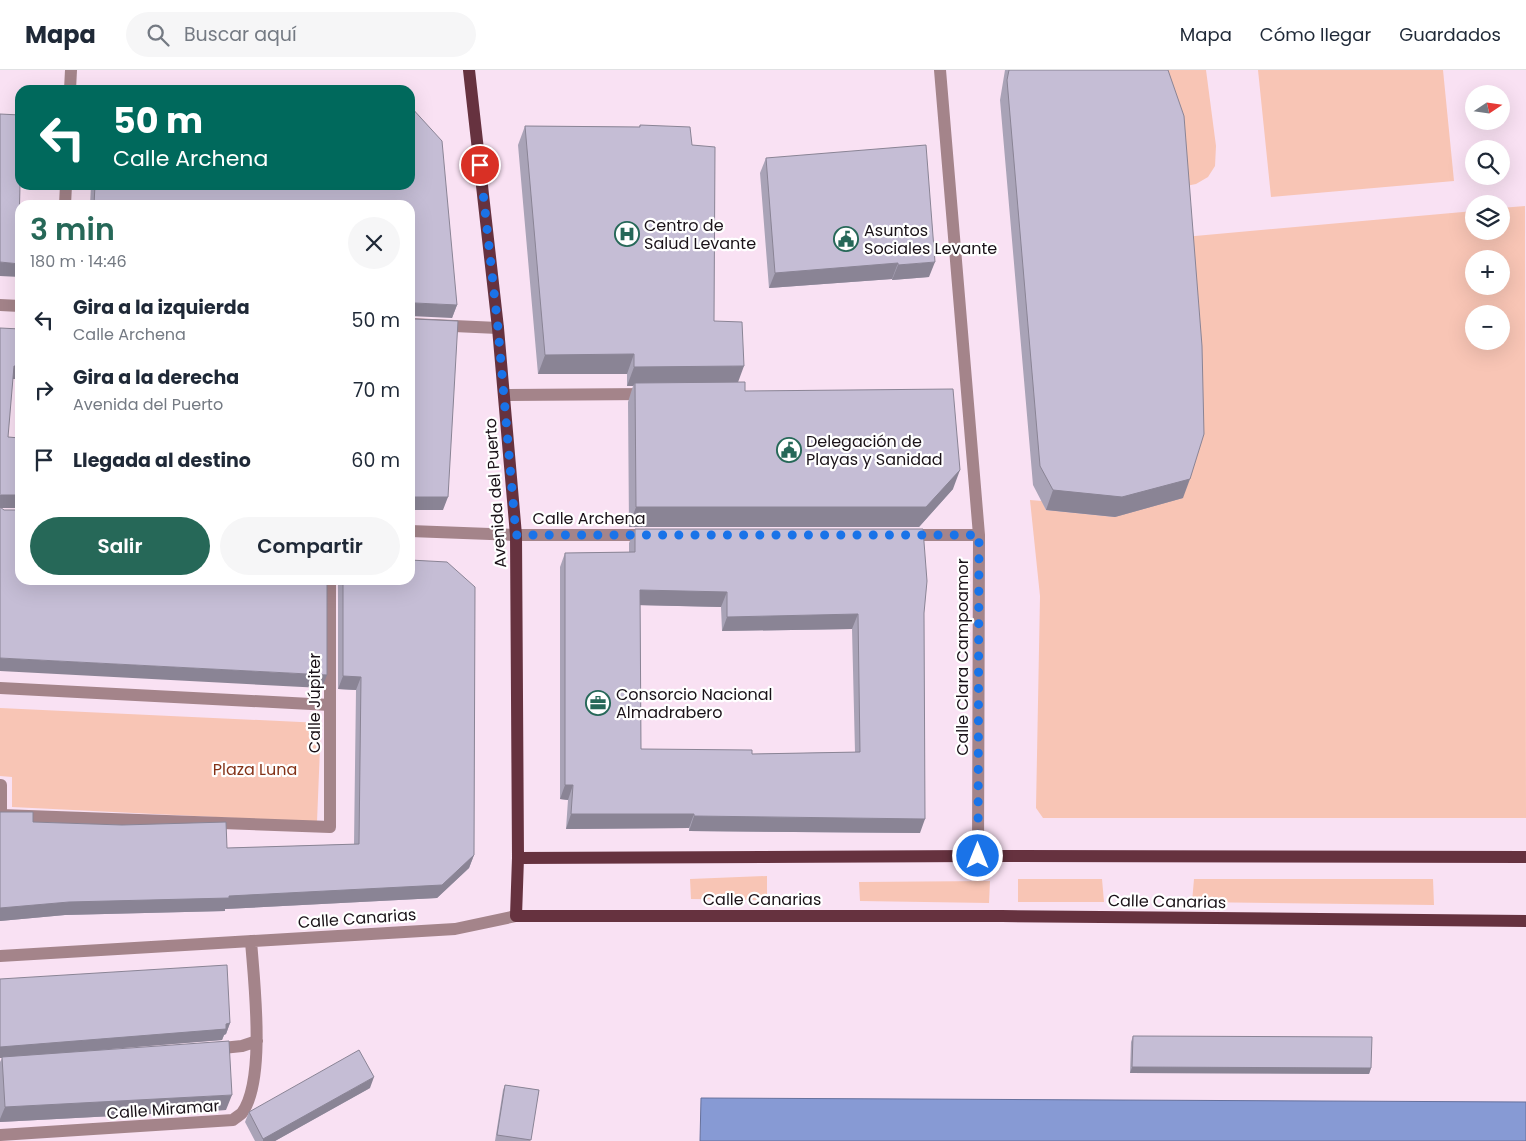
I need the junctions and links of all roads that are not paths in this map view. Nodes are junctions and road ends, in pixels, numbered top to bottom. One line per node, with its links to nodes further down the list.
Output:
1 (71, 70): 4 (street)
2 (469, 70): 8 (main road, Avenida del Puerto)
3 (940, 70): 15 (street, Calle Clara Campoamor)
4 (70, 85)
5 (0, 304): 6 (street)
6 (15, 306)
7 (415, 324): 8 (street)
8 (498, 328): 10 (main road, Avenida del Puerto)
9 (662, 394): 10 (street)
10 (504, 395): 12 (main road, Avenida del Puerto)
11 (415, 531): 12 (street, Calle Archena)
12 (516, 535): 13 (street, Calle Archena); 22 (main road, Avenida del Puerto)
13 (664, 535)
14 (890, 535): 15 (street)
15 (979, 535): 20 (street, Calle Clara Campoamor)
16 (330, 585): 18 (street, Calle Júpiter)
17 (0, 688): 18 (street)
18 (330, 705): 19 (street, Calle Júpiter)
19 (1, 785)
20 (978, 856): 21 (main road); 22 (main road)
21 (1526, 857)
22 (518, 858): 23 (main road, Avenida del Puerto)
23 (516, 916): 24 (main road, Calle Canarias); 25 (street, Calle Canarias)
24 (1526, 921)
25 (251, 942): 26 (street, Calle Canarias); 27 (street, Calle Miramar)
26 (0, 956)
27 (257, 1041): 28 (street); 29 (street, Calle Miramar)
28 (204, 1050)
29 (0, 1135)

